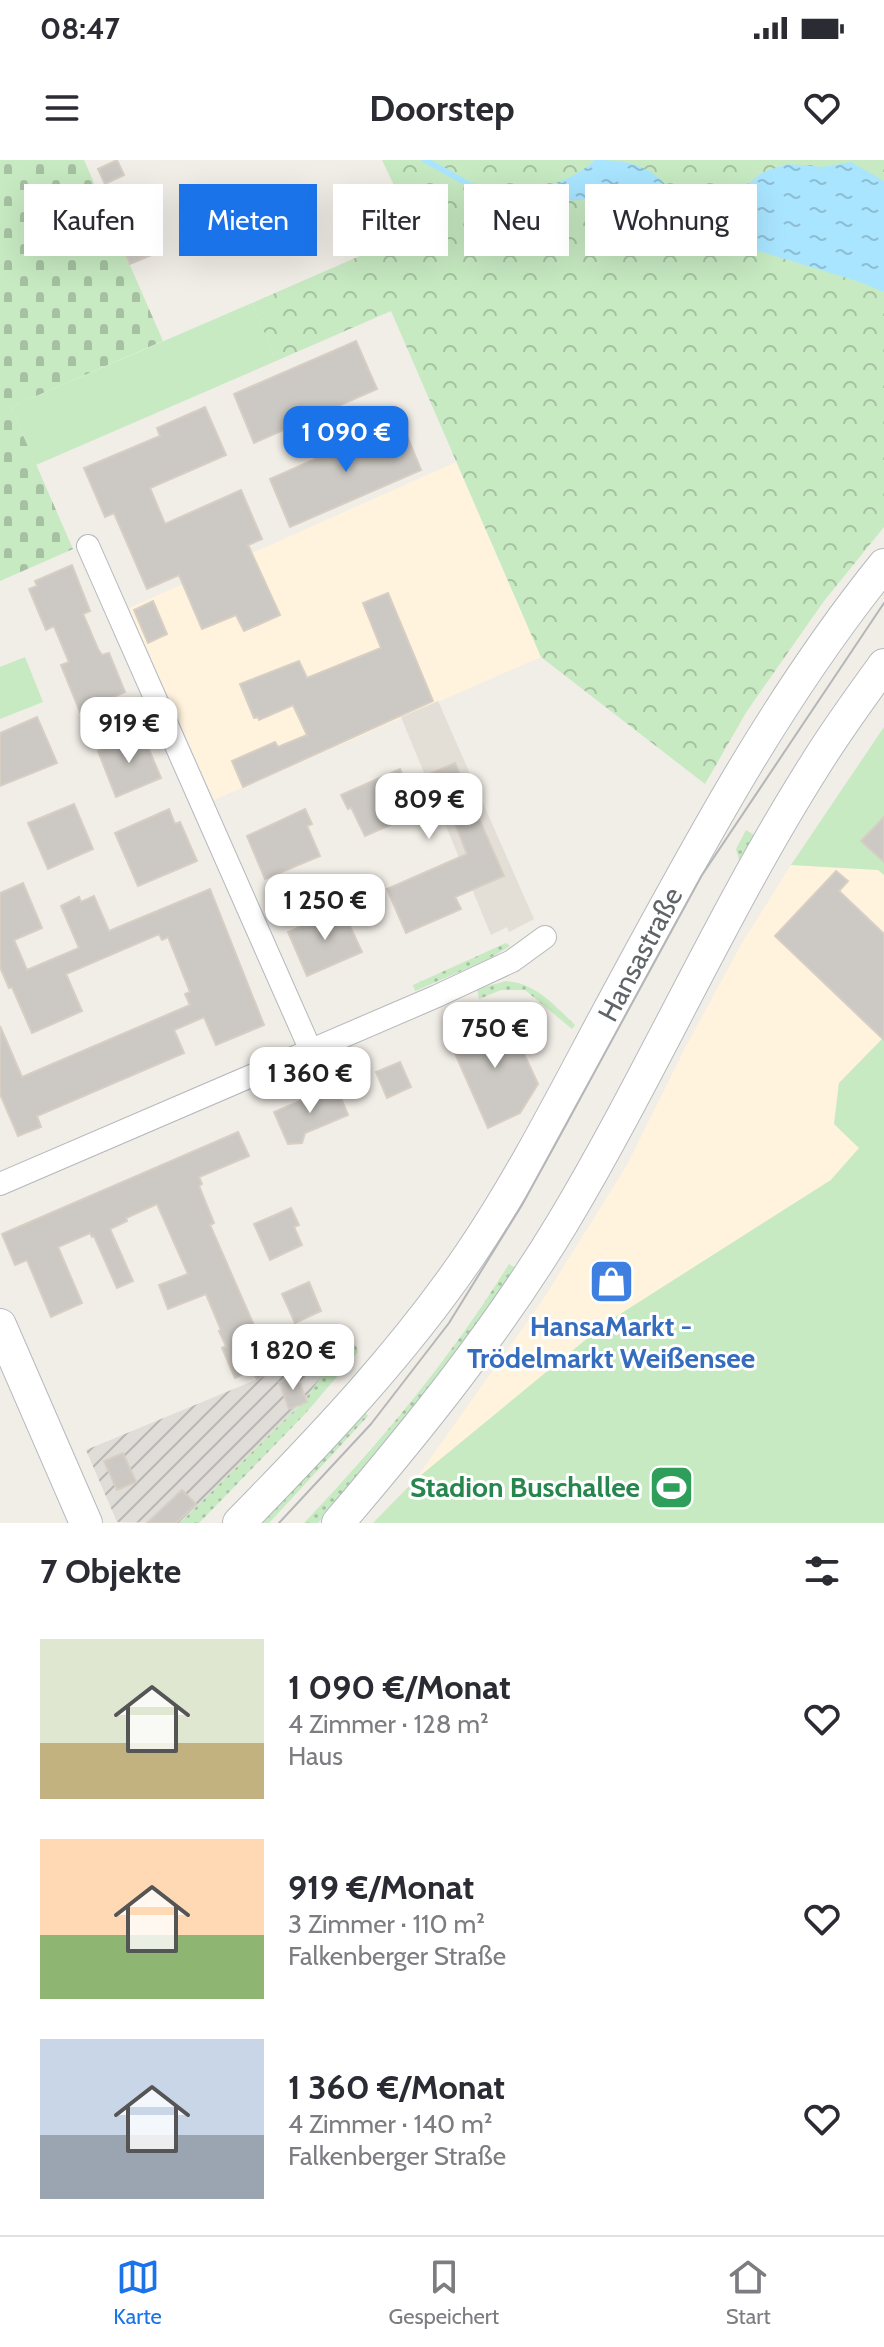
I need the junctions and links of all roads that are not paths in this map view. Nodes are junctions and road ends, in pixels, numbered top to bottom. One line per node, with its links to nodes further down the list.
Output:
1 (88, 546): 5 (street)
2 (884, 565): 9 (main road, Hansastraße)
3 (884, 665): 10 (main road)
4 (545, 937): 5 (street)
5 (311, 1051): 6 (street)
6 (0, 1184)
7 (0, 1325): 8 (main road)
8 (86, 1523)
9 (239, 1523)
10 (338, 1523)

